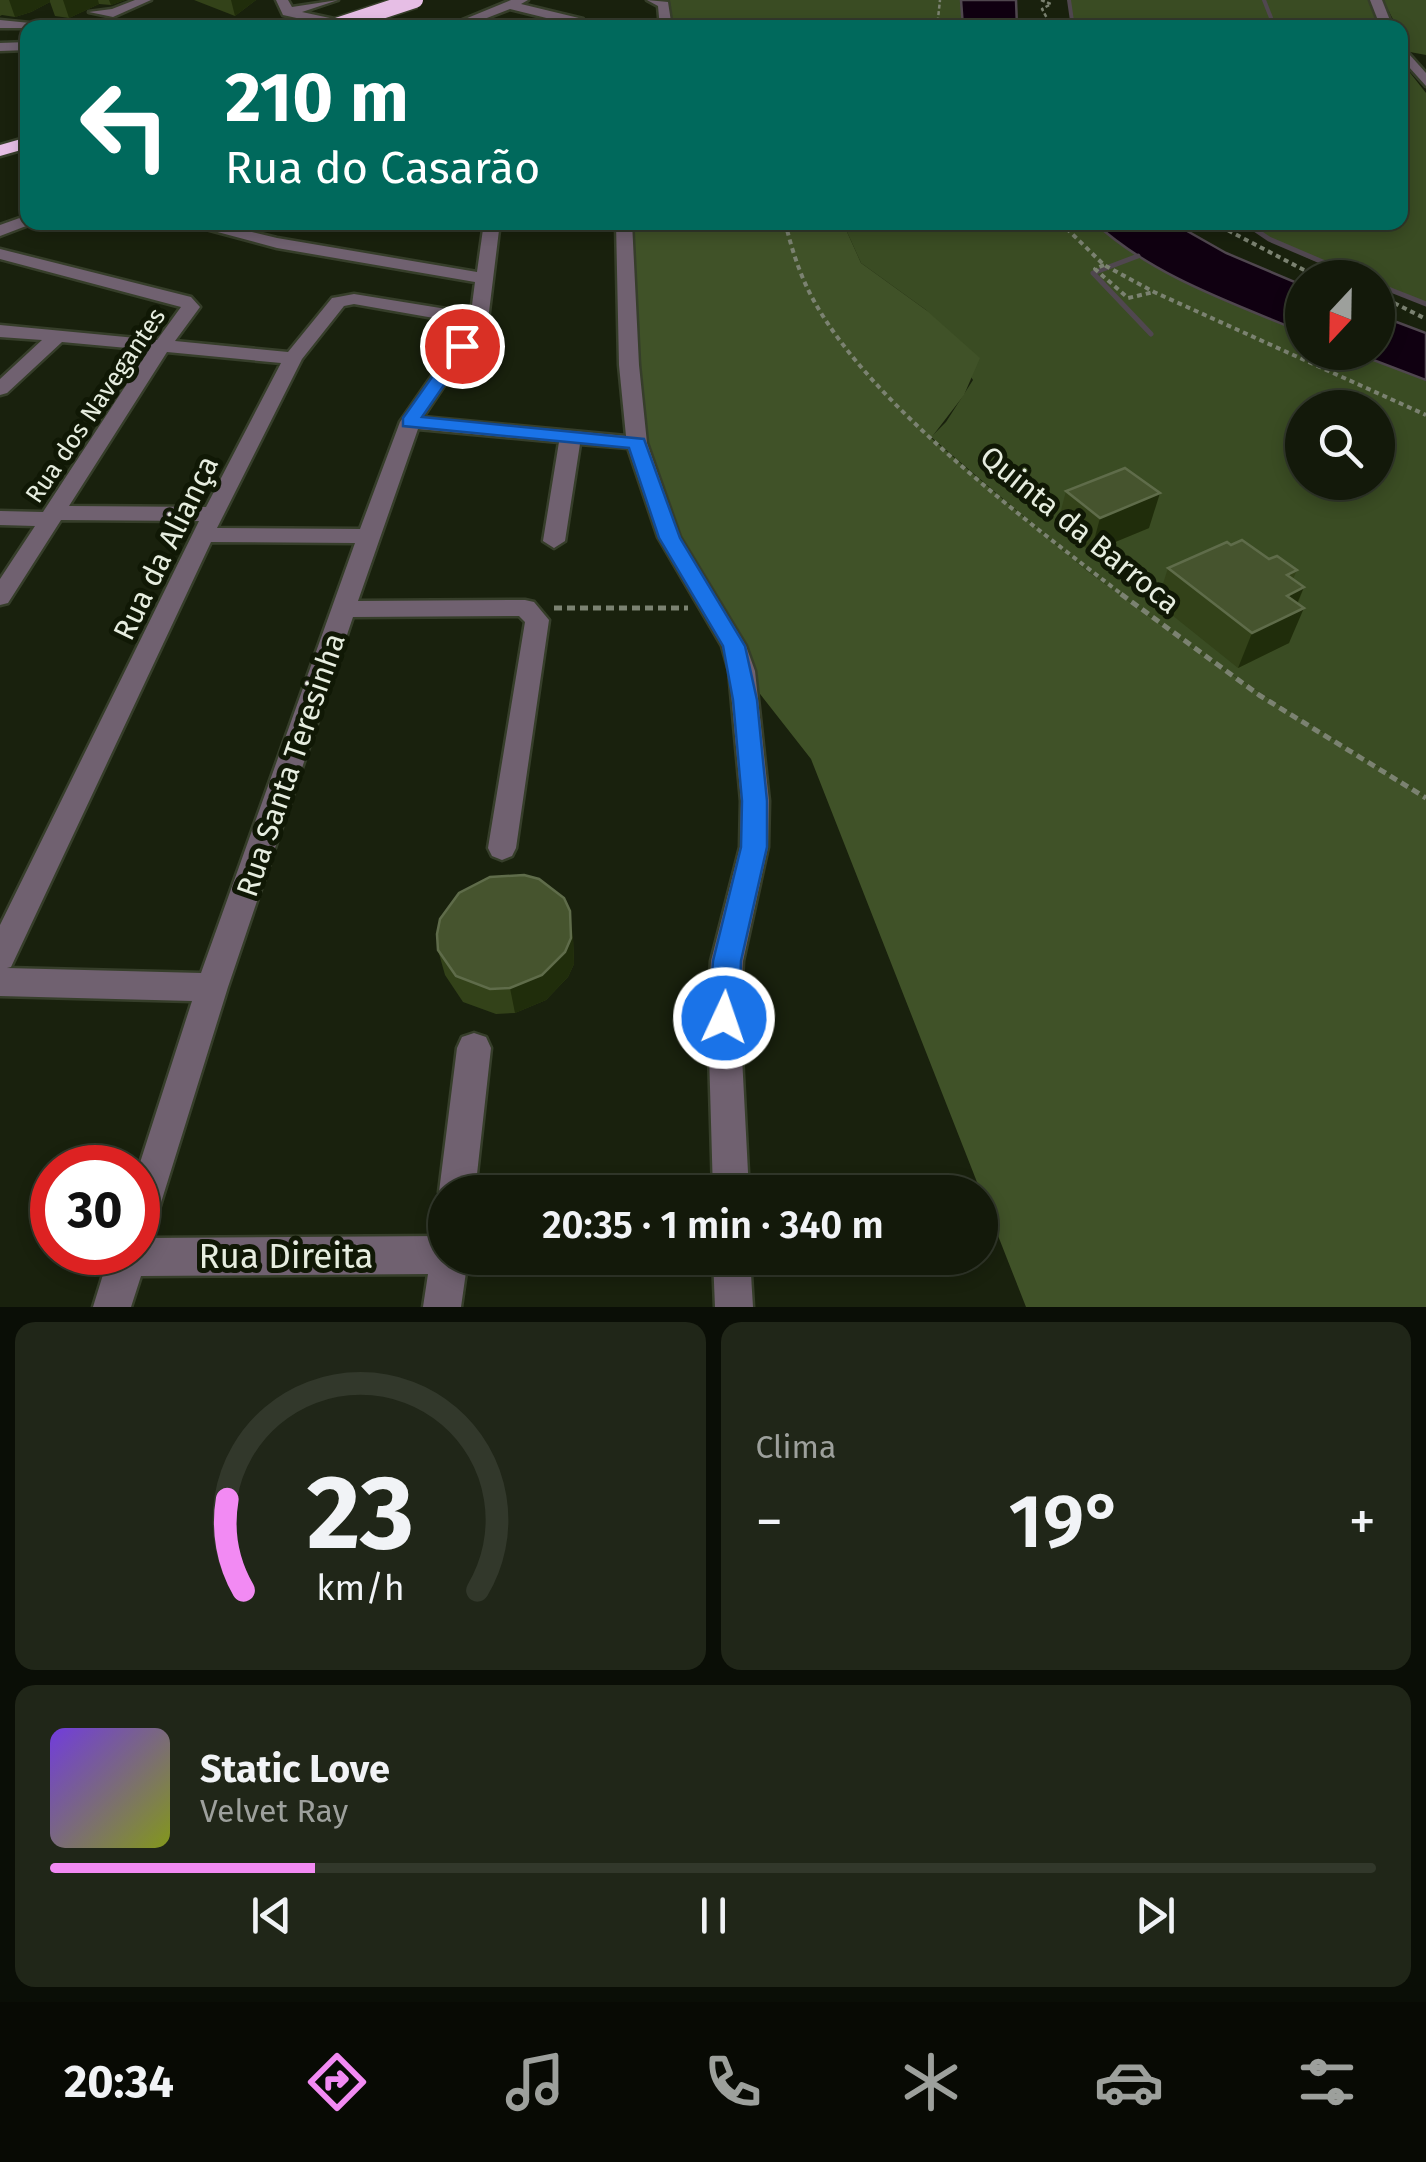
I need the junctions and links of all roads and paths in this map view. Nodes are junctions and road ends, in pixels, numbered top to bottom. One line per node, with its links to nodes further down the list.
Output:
1 (145, 0): 10 (street)
2 (175, 0): 3 (street)
3 (190, 0)
4 (332, 0): 9 (street)
5 (653, 0): 16 (street)
6 (1041, 0): 17 (path)
7 (516, 2): 14 (street); 15 (street)
8 (420, 3): 12 (highway, bridge); 13 (highway)
9 (285, 6): 11 (street)
10 (95, 12)
11 (315, 20)
12 (359, 20)
13 (379, 20)
14 (470, 20)
15 (550, 20)
16 (665, 20)
17 (1048, 20)
18 (1408, 58): 19 (street)
19 (1426, 82)
20 (227, 230): 29 (street)
21 (491, 230): 29 (street)
22 (624, 230): 42 (street)
23 (788, 230): 52 (path, Quinta da Barroca)
24 (1068, 230): 28 (path)
25 (1227, 230): 27 (path)
26 (0, 254): 36 (street, Rua dos Navegantes)
27 (1285, 260)
28 (1104, 265): 30 (path); 30 (path)
29 (482, 278): 33 (street)
30 (1154, 292): 39 (path)
31 (1395, 304): 32 (path)
32 (1426, 319)
33 (479, 320): 37 (street, Rua da Aliança); 40 (street, Rua Santa Teresinha)
34 (0, 331): 35 (street)
35 (57, 336): 36 (street); 38 (street)
36 (161, 347): 37 (street); 43 (street, Rua dos Navegantes)
37 (293, 358): 45 (street, Rua da Aliança)
38 (0, 389)
39 (1426, 415)
40 (410, 422): 41 (street); 46 (street, Rua Santa Teresinha)
41 (570, 439): 42 (street); 47 (street)
42 (637, 443): 51 (street)
43 (51, 516): 44 (street); 45 (street); 48 (street, Rua dos Navegantes)
44 (0, 518)
45 (208, 524): 46 (street); 54 (street, Rua da Aliança)
46 (368, 536): 49 (street, Rua Santa Teresinha)
47 (554, 541)
48 (0, 597)
49 (346, 608): 50 (street); 56 (street, Rua Santa Teresinha)
50 (525, 608): 51 (path); 53 (street)
51 (710, 608): 60 (street)
52 (1426, 798)
53 (502, 848)
54 (0, 957)
55 (0, 982): 56 (street)
56 (212, 987): 58 (street, Rua Santa Teresinha)
57 (474, 1048): 59 (street)
58 (160, 1155)
59 (459, 1175)
60 (730, 1175)
61 (160, 1246): 62 (street, Rua Direita)
62 (428, 1255)
63 (122, 1275): 66 (street, Rua Santa Teresinha)
64 (445, 1275): 67 (street)
65 (733, 1275): 68 (street)
66 (112, 1307)
67 (442, 1307)
68 (734, 1307)

